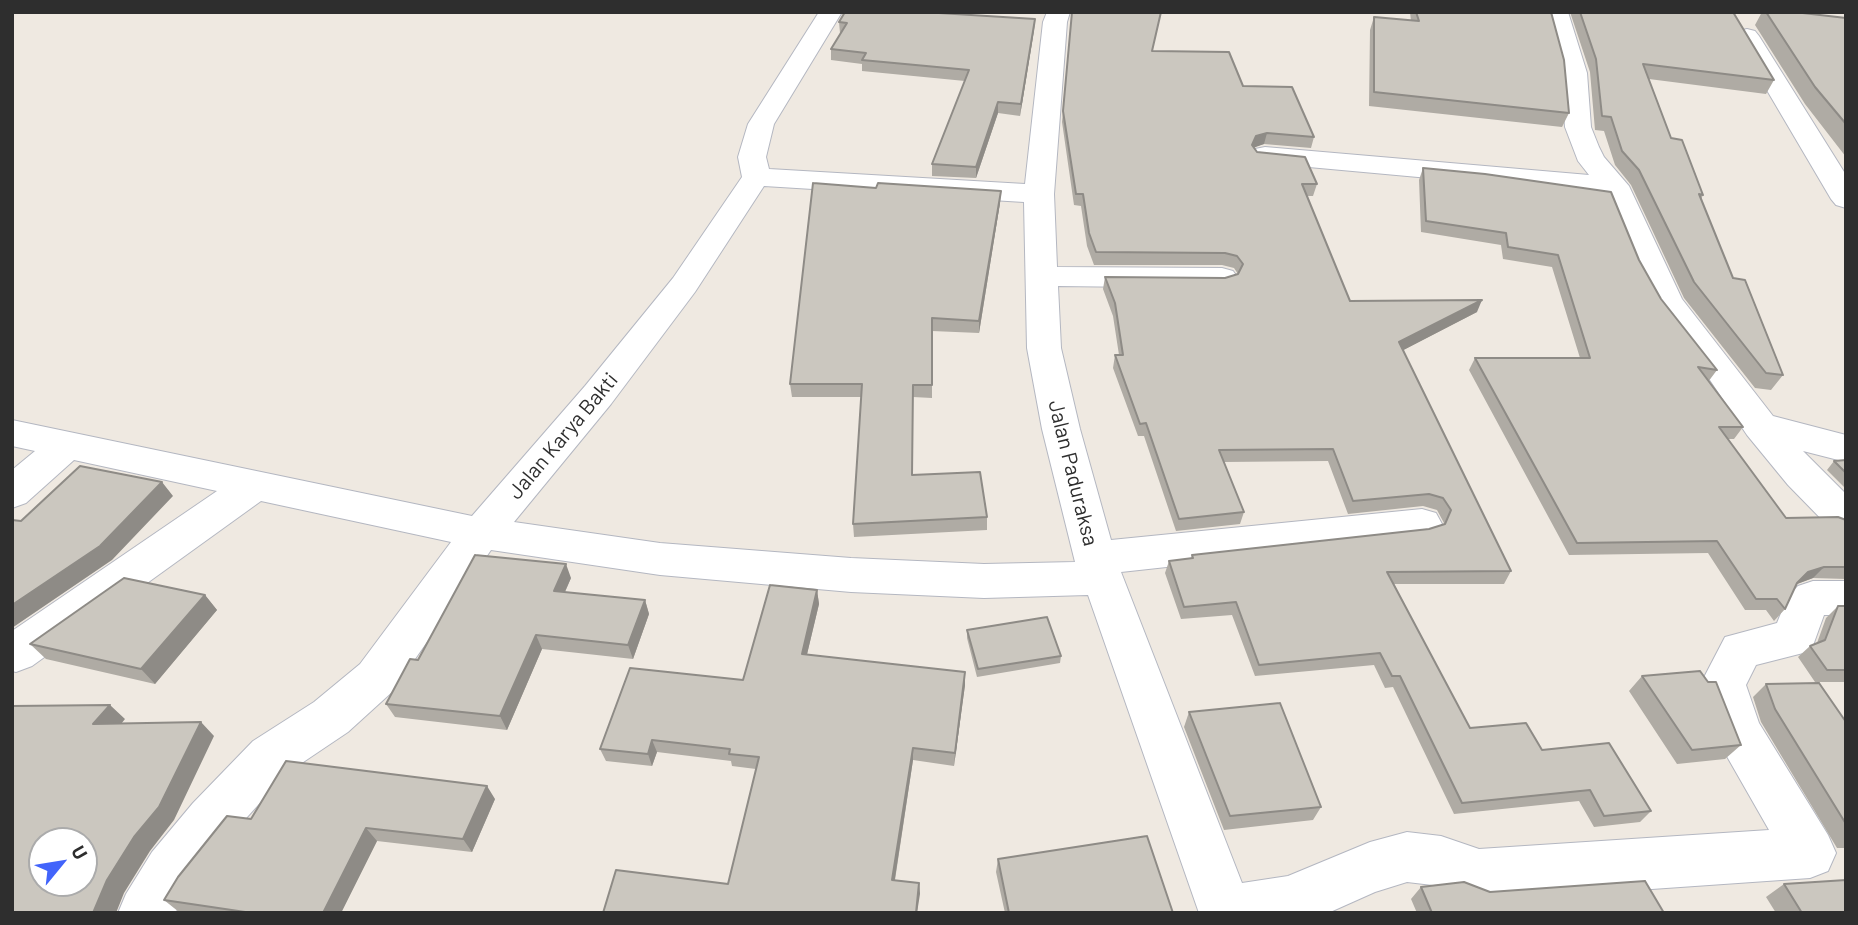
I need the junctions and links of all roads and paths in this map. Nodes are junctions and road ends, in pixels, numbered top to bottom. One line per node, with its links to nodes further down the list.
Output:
1 (831, 12): 6 (street)
2 (1556, 12): 7 (street)
3 (1746, 15): 9 (street)
4 (1049, 18): 8 (street, Jalan Paduraksa)
5 (1265, 155): 7 (street)
6 (756, 177): 8 (street); 20 (street, Jalan Karya Bakti)
7 (1615, 186): 12 (street)
8 (1039, 194): 10 (street, Jalan Paduraksa)
9 (1846, 199)
10 (1040, 276): 11 (street); 21 (street, Jalan Paduraksa)
11 (1222, 278)
12 (1760, 426): 15 (street); 18 (street)
13 (12, 433): 14 (street)
14 (67, 444): 16 (street); 17 (street)
15 (1846, 449)
16 (255, 485): 20 (street); 23 (street)
17 (12, 494)
18 (1846, 519)
19 (1422, 524): 21 (street)
20 (481, 533): 21 (street); 24 (street, Jalan Karya Bakti)
21 (1098, 568): 25 (street, Jalan Paduraksa)
22 (1846, 598): 25 (street)
23 (16, 653)
24 (145, 913)
25 (1226, 913)

